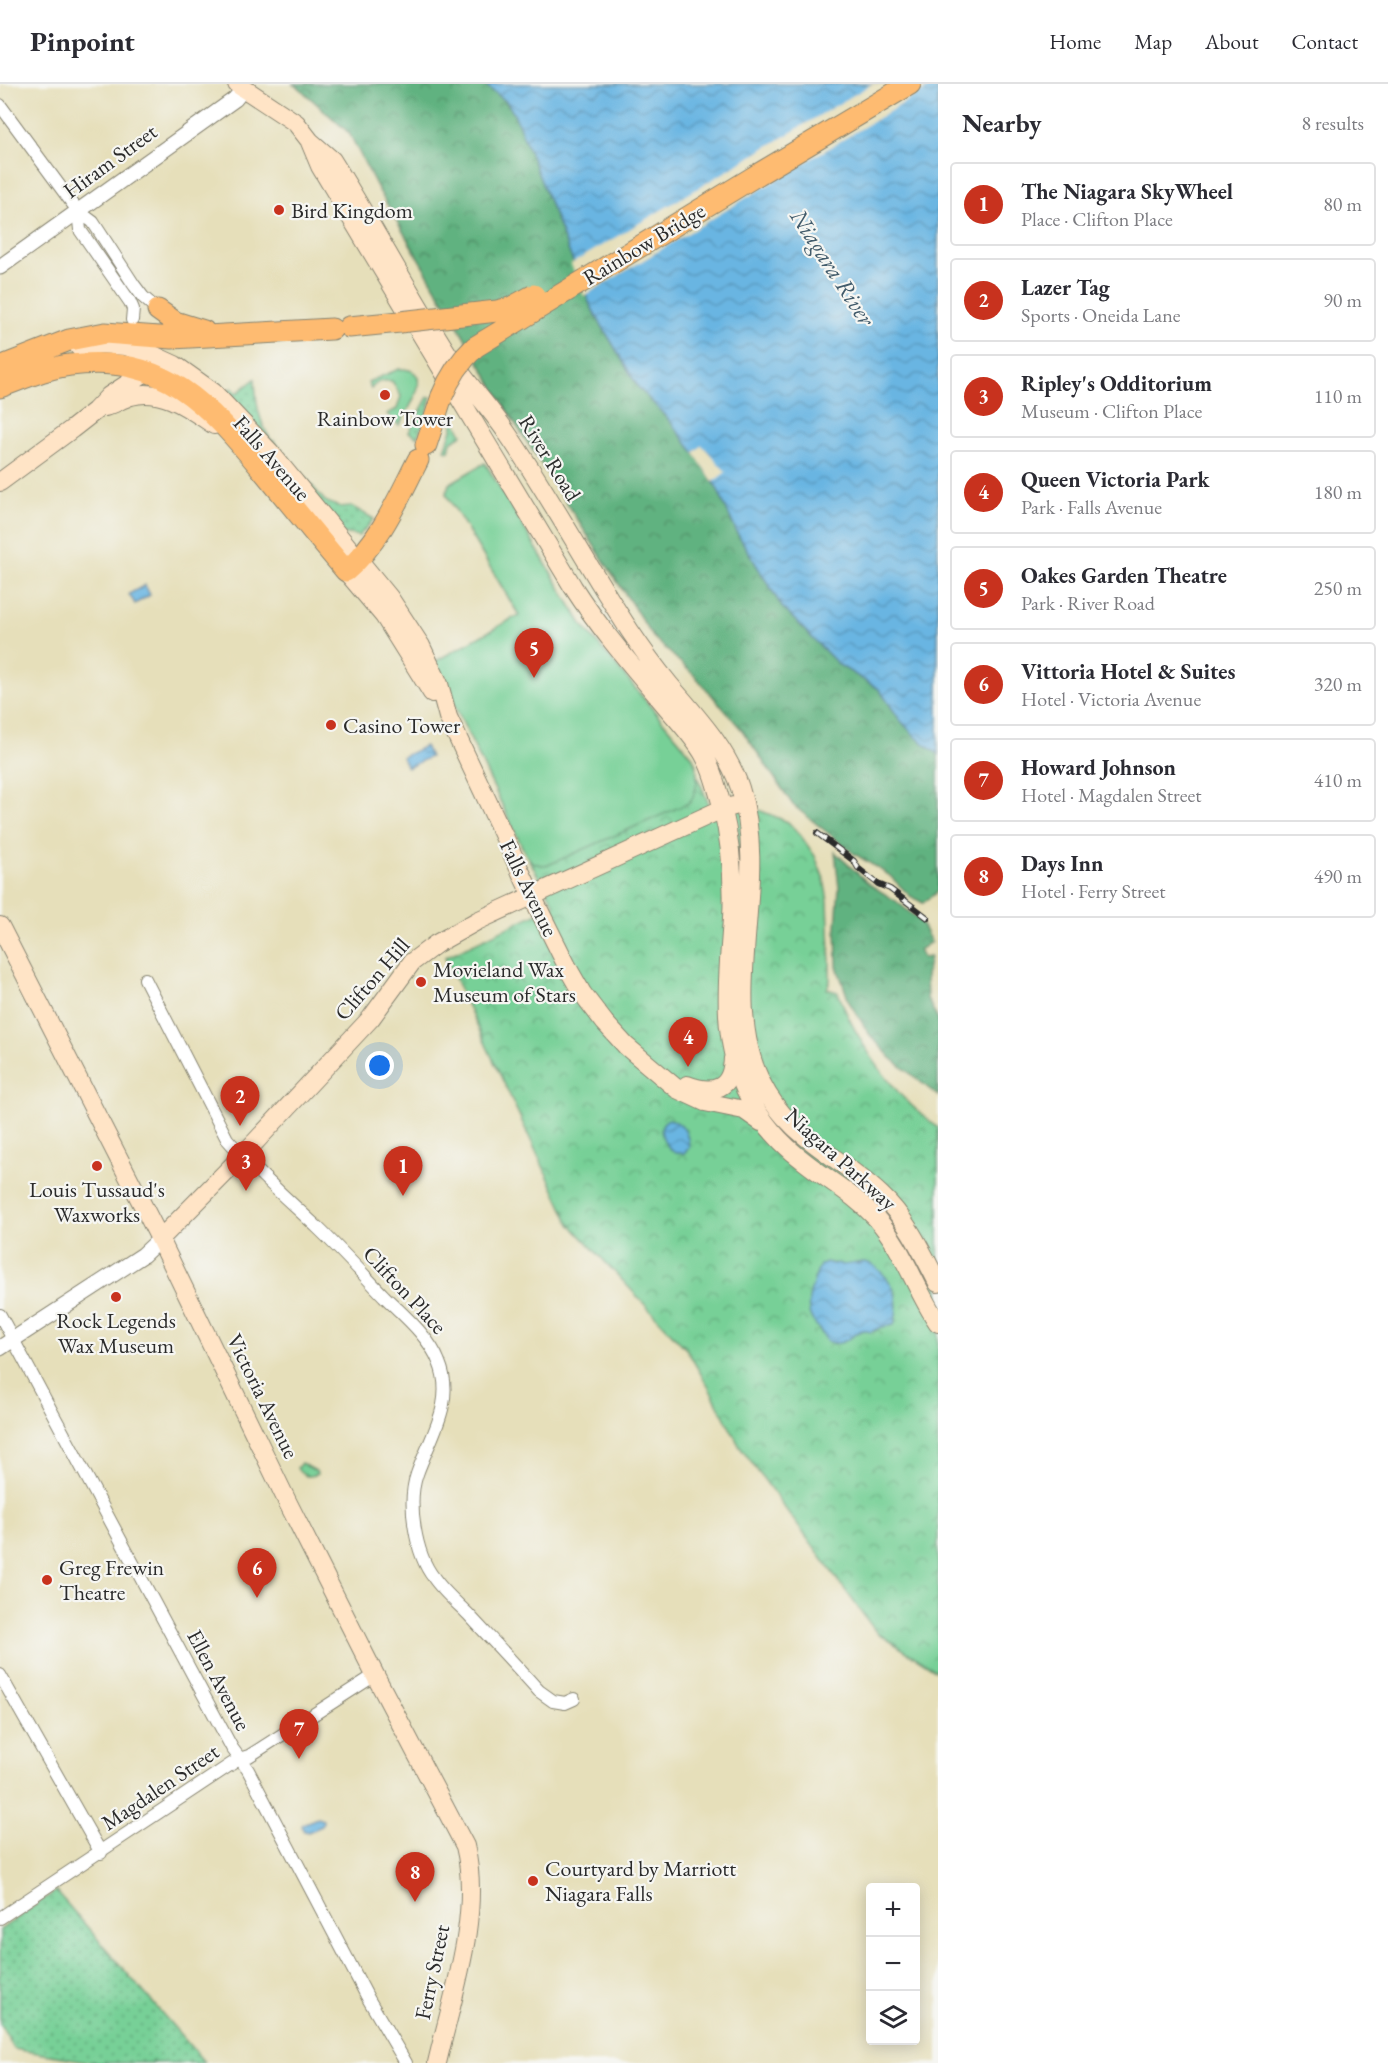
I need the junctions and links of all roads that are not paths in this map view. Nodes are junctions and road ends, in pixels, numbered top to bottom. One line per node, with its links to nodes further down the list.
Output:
1 (884, 84): 11 (highway, Rainbow Bridge, bridge)
2 (910, 84): 18 (highway, Rainbow Bridge, bridge)
3 (241, 86): 5 (main road, River Road); 6 (street, Hiram Street)
4 (0, 105): 6 (street)
5 (310, 141): 19 (main road, River Road); 20 (main road, River Road)
6 (78, 211): 7 (street, Hiram Street); 8 (street); 9 (street)
7 (0, 267)
8 (158, 310): 11 (highway)
9 (132, 320): 10 (highway)
10 (113, 333): 11 (highway); 12 (highway)
11 (228, 335)
12 (10, 363): 13 (main road, Falls Avenue)
13 (156, 365): 14 (highway, Falls Avenue); 15 (main road); 16 (highway, Falls Avenue); 18 (main road, Falls Avenue)
14 (0, 387)
15 (95, 411): 16 (main road); 17 (main road)
16 (239, 441): 18 (highway, Falls Avenue)
17 (0, 482)
18 (352, 566): 21 (main road, Falls Avenue)
19 (744, 804): 20 (main road, Clifton Hill); 29 (main road, Niagara Parkway)
20 (722, 809): 21 (main road, Clifton Hill); 24 (main road, Niagara Parkway)
21 (532, 896): 25 (main road, Falls Avenue); 27 (main road, Clifton Hill)
22 (0, 926): 28 (main road, Victoria Avenue)
23 (146, 979): 27 (street, Clifton Place)
24 (734, 1054): 25 (main road, Falls Avenue); 26 (main road, Niagara Parkway)
25 (655, 1071): 26 (main road, Falls Avenue)
26 (780, 1141): 31 (main road, Niagara Parkway)
27 (242, 1156): 28 (main road, Clifton Hill); 35 (street, Clifton Place)
28 (160, 1239): 32 (street); 34 (main road, Victoria Avenue)
29 (938, 1283)
30 (0, 1315): 32 (street, Ellen Avenue)
31 (938, 1323)
32 (6, 1343): 36 (street, Ellen Avenue)
33 (0, 1675): 37 (street)
34 (375, 1675): 36 (street, Magdalen Street); 38 (main road, Victoria Avenue)
35 (574, 1699)
36 (239, 1759): 37 (street, Magdalen Street); 40 (street, Ellen Avenue)
37 (101, 1853): 39 (street, Magdalen Street)
38 (470, 1890): 41 (main road, Ferry Street)
39 (0, 1918)
40 (406, 2063)
41 (437, 2063)

